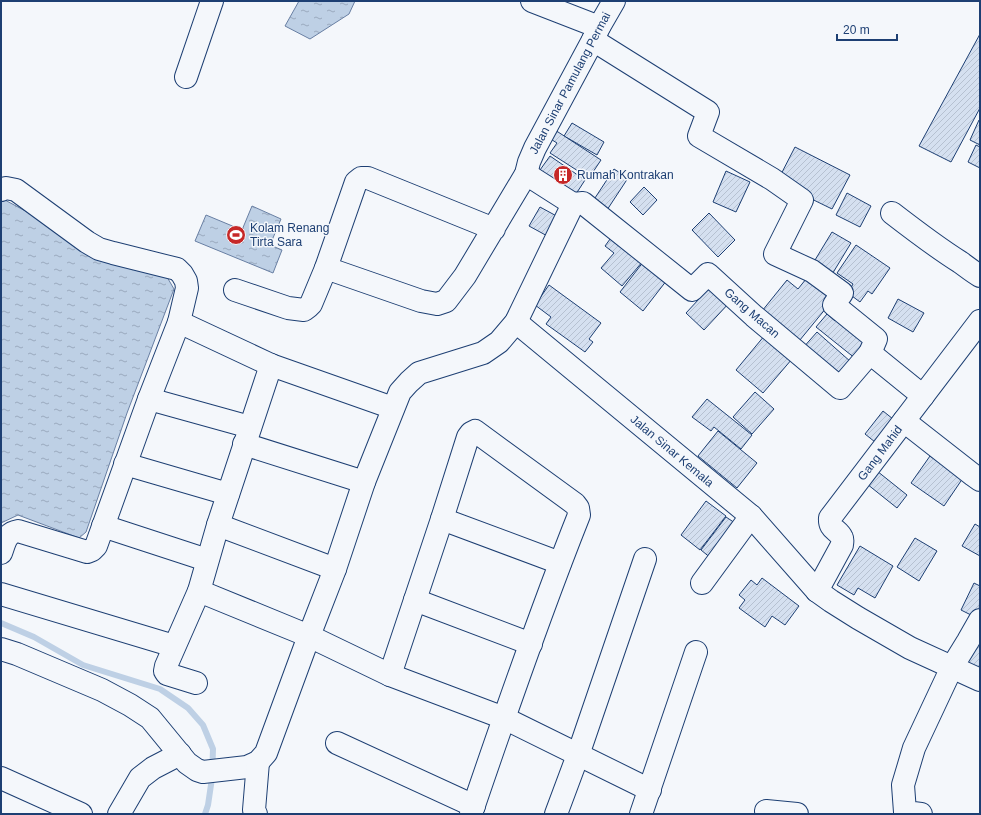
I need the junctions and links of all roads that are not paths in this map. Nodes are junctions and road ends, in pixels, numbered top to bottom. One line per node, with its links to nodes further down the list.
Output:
1 (212, 1): 5 (street)
2 (532, 1): 4 (street)
3 (614, 1): 4 (street, Jalan Sinar Pamulang Permai)
4 (596, 34): 6 (street, Jalan Sinar Pamulang Permai); 17 (street)
5 (186, 77)
6 (526, 174): 8 (street); 10 (street, Jalan Sinar Pamulang Permai)
7 (1, 190): 15 (street)
8 (573, 204): 16 (street); 17 (street, Gang Macan)
9 (892, 213): 12 (street)
10 (494, 229): 11 (street, Jalan Sinar Pamulang Permai); 11 (street)
11 (326, 268): 13 (street)
12 (980, 276)
13 (235, 290)
14 (980, 321): 19 (street, Gang Mahid)
15 (179, 322): 18 (street); 20 (street)
16 (516, 322): 21 (street); 28 (street, Jalan Sinar Kemala)
17 (870, 353): 19 (street)
18 (271, 365): 21 (street); 23 (street)
19 (923, 396): 22 (street, Gang Mahid)
20 (149, 399): 23 (street); 24 (street)
21 (393, 408): 26 (street)
22 (904, 421): 25 (street); 39 (street, Gang Mahid)
23 (247, 436): 26 (street); 27 (street)
24 (125, 464): 27 (street); 31 (street)
25 (980, 480)
26 (364, 482): 36 (street)
27 (228, 494): 30 (street)
28 (751, 516): 37 (street); 39 (street, Jalan Sinar Kemala)
29 (442, 519): 35 (street); 35 (street); 41 (street)
30 (218, 525): 33 (street); 36 (street)
31 (103, 526): 32 (street); 33 (street)
32 (1, 553)
33 (207, 560): 38 (street)
34 (645, 560): 56 (street)
35 (560, 563): 44 (street)
36 (335, 569): 43 (street)
37 (702, 583)
38 (199, 591): 43 (street); 45 (street)
39 (817, 591): 48 (street, Jalan Sinar Kemala)
40 (1, 594): 45 (street)
41 (414, 600): 44 (street); 49 (street)
42 (980, 620): 48 (street)
43 (309, 636): 49 (street); 57 (street)
44 (531, 644): 52 (street)
45 (174, 646): 51 (street)
46 (1, 649): 53 (street)
47 (696, 652): 60 (street)
48 (952, 667): 50 (street, Jalan Sinar Kemala); 63 (street)
49 (390, 675): 52 (street)
50 (980, 680)
51 (196, 683)
52 (504, 718): 56 (street); 61 (street)
53 (158, 728): 55 (street); 58 (street)
54 (337, 742): 61 (street)
55 (180, 754): 57 (street); 58 (street)
56 (578, 755): 60 (street); 67 (street)
57 (258, 762): 66 (street)
58 (153, 768): 65 (street)
59 (1, 778): 64 (street)
60 (650, 790): 68 (street)
61 (473, 810)
62 (766, 812): 69 (street)
63 (908, 813)
64 (81, 814)
65 (118, 814)
66 (256, 814)
67 (556, 814)
68 (641, 814)
69 (797, 814)

